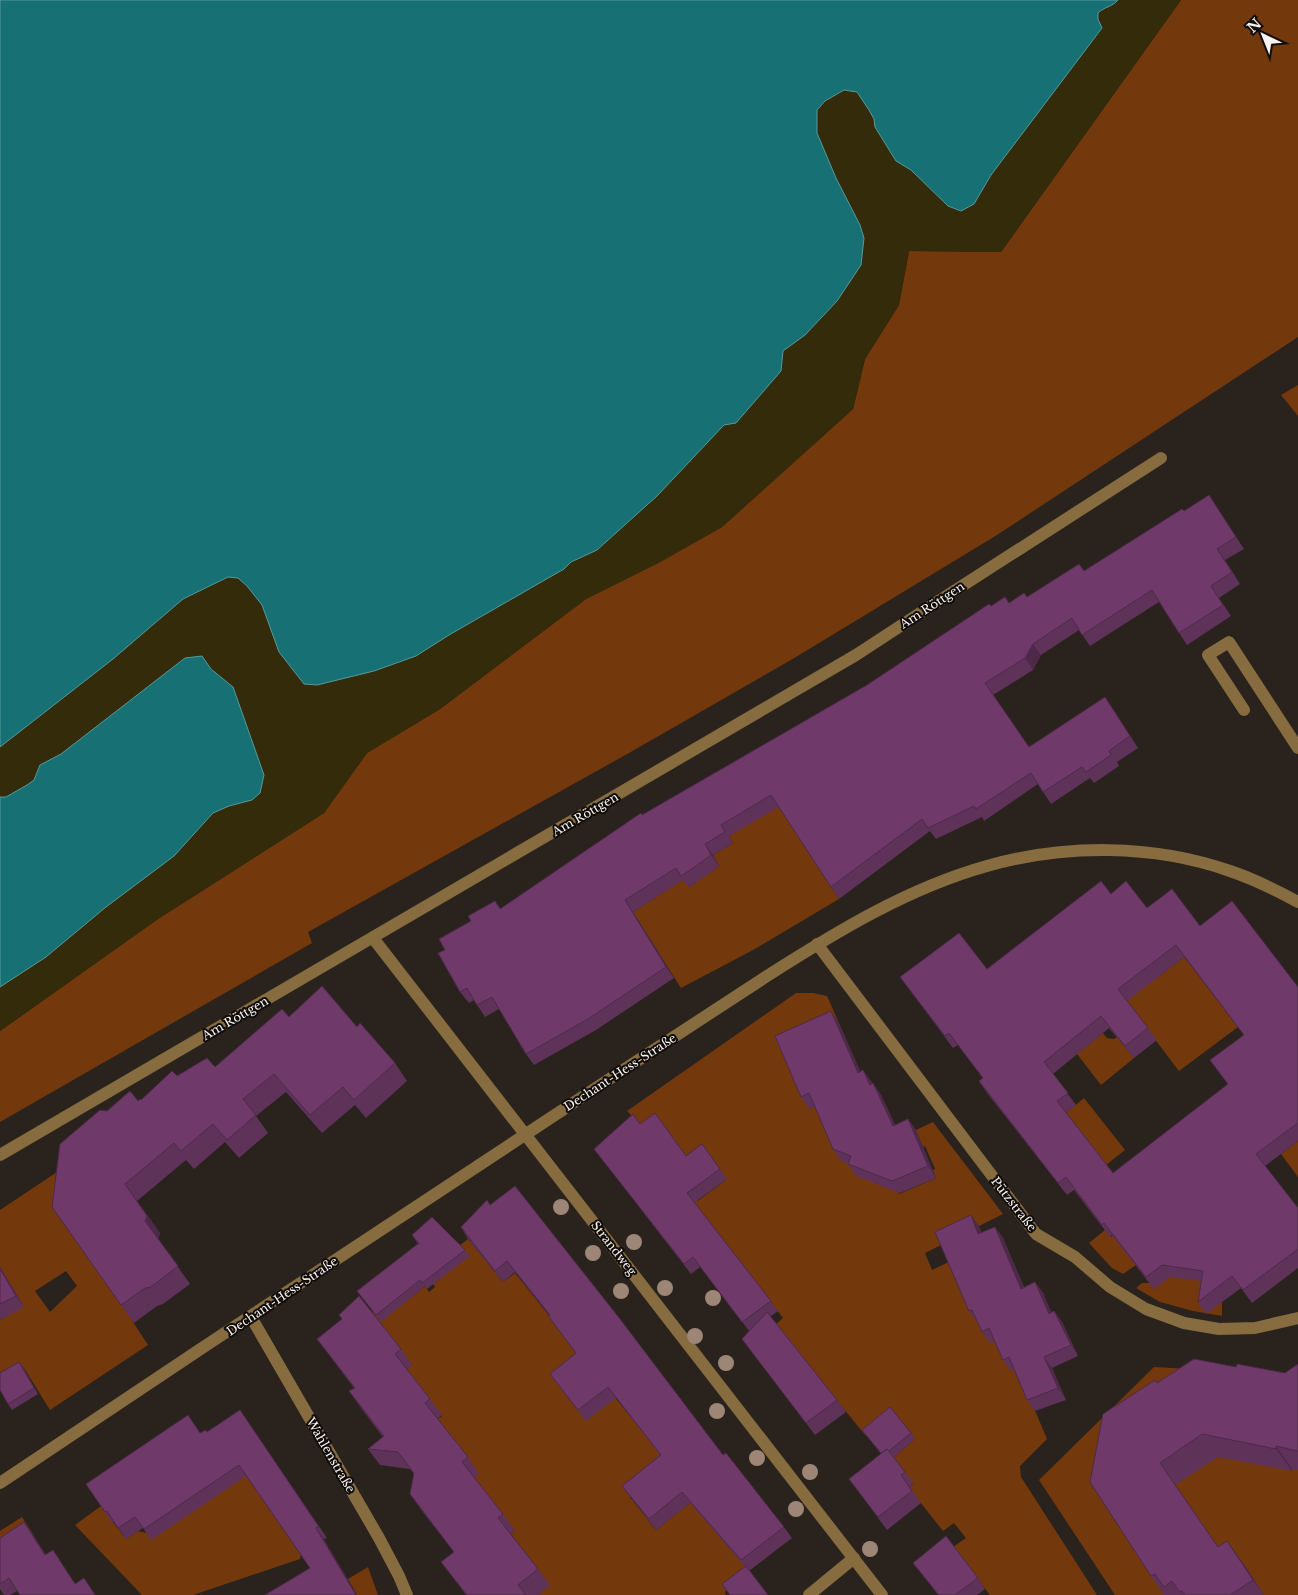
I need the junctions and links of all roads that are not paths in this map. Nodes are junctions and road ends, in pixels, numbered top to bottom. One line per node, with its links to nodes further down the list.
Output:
1 (1161, 458): 5 (street, Am Röttgen)
2 (1244, 710): 3 (street)
3 (1298, 748)
4 (1298, 902): 6 (street, Dechant-Hess-Straße)
5 (373, 938): 7 (street, Strandweg); 8 (street, Am Röttgen)
6 (817, 944): 7 (street, Dechant-Hess-Straße); 10 (street, Pützstraße)
7 (526, 1133): 9 (street, Dechant-Hess-Straße); 12 (street, Strandweg)
8 (0, 1155)
9 (251, 1317): 11 (street, Dechant-Hess-Straße); 13 (street, Wahlenstraße)
10 (1298, 1318)
11 (0, 1483)
12 (854, 1558): 14 (street); 15 (street, Strandweg)
13 (407, 1595)
14 (809, 1595)
15 (882, 1595)

